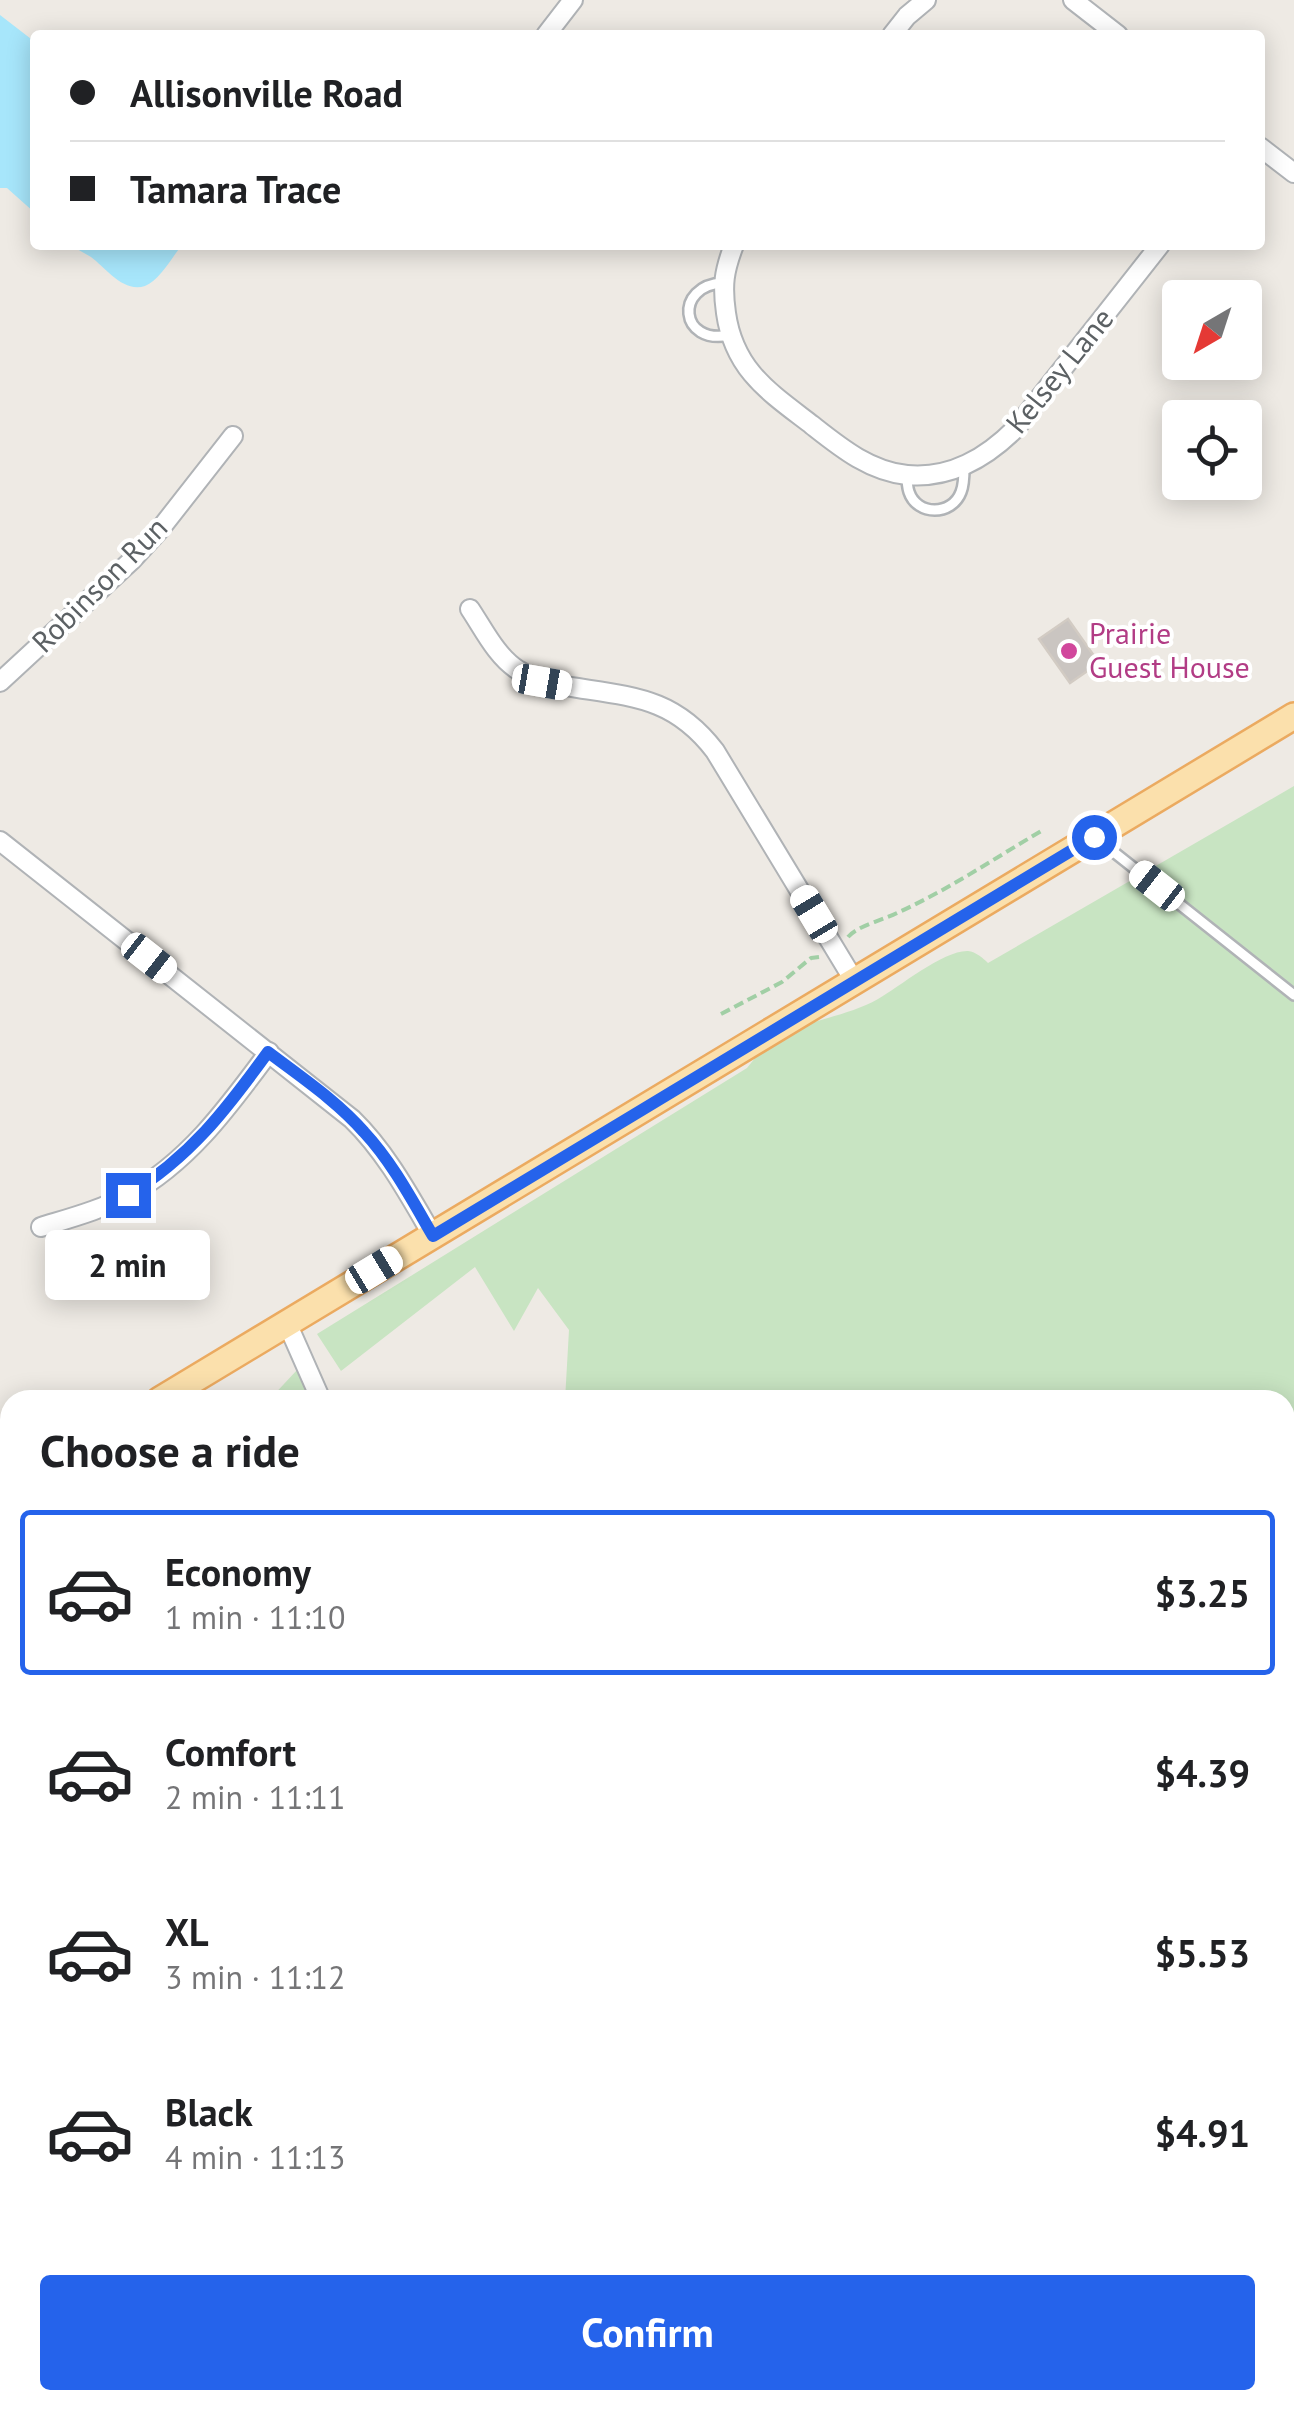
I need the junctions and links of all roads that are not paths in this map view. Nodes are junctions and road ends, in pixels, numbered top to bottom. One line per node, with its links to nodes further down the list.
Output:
1 (573, 0): 4 (street)
2 (926, 0): 5 (street)
3 (1073, 0): 6 (street)
4 (550, 30)
5 (896, 30)
6 (1112, 30)
7 (1265, 151): 8 (street)
8 (1294, 173)
9 (732, 250): 11 (street, Kelsey Lane)
10 (1156, 250): 14 (street, Kelsey Lane)
11 (722, 283): 12 (street, Kelsey Lane); 12 (lane)
12 (730, 335): 15 (street, Kelsey Lane)
13 (233, 436): 17 (street, Robinson Run)
14 (964, 467): 15 (street, Kelsey Lane); 15 (lane)
15 (906, 475)
16 (470, 609): 21 (street)
17 (0, 682)
18 (1294, 716): 19 (main road)
19 (1094, 837): 21 (main road); 22 (lane)
20 (0, 842): 23 (street)
21 (855, 982): 25 (main road)
22 (1294, 995)
23 (268, 1052): 24 (street); 25 (street)
24 (41, 1228)
25 (433, 1236): 26 (main road)
26 (287, 1323): 27 (main road); 28 (street)
27 (176, 1390)
28 (317, 1390)

